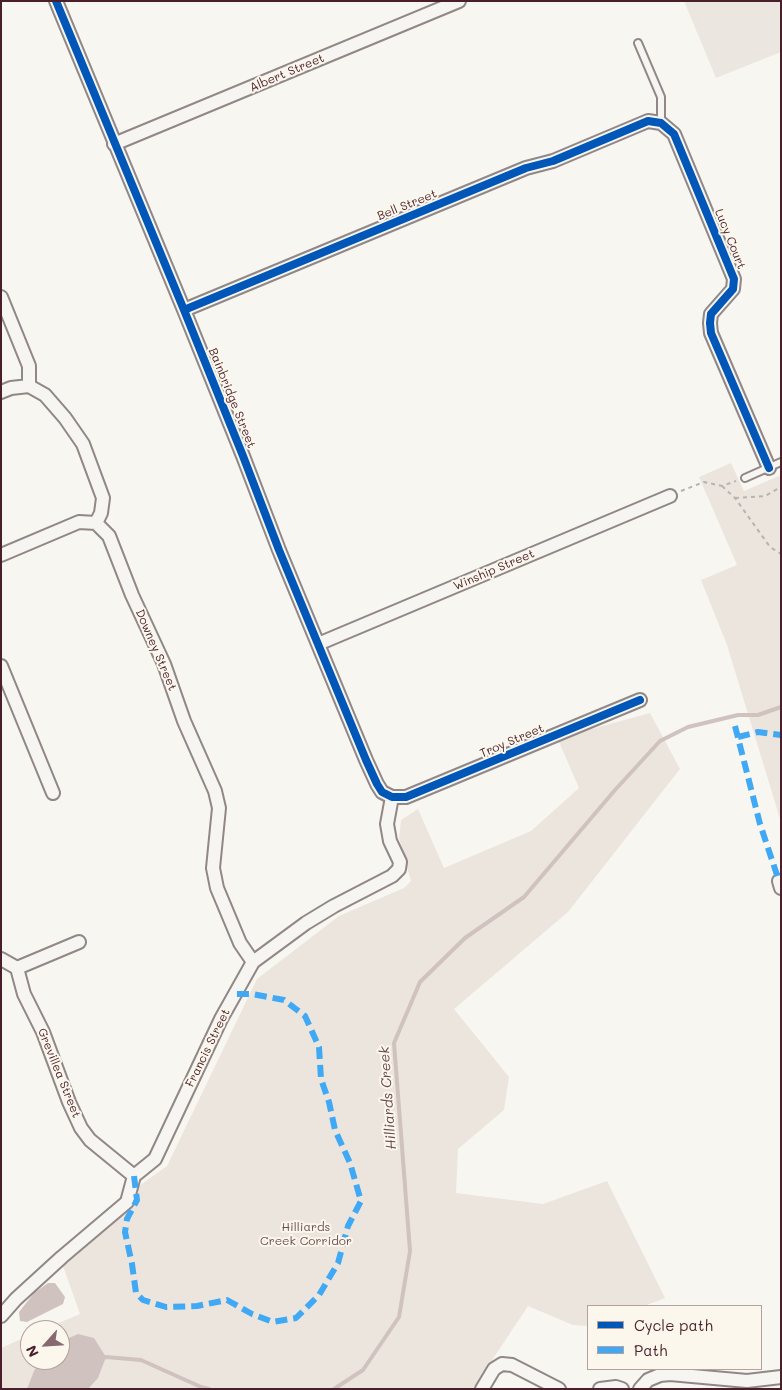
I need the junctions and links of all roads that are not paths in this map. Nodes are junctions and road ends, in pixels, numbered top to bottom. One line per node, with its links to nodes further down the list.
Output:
1 (56, 1): 5 (street, Bainbridge Street)
2 (459, 1): 5 (street, Albert Street)
3 (638, 44): 4 (lane)
4 (661, 123): 7 (street, Bell Street); 11 (street, Lucy Court)
5 (114, 144): 7 (street, Bainbridge Street)
6 (1, 297): 8 (street)
7 (184, 310): 16 (street, Bainbridge Street)
8 (29, 386): 9 (street); 14 (street)
9 (1, 392)
10 (781, 462): 11 (lane)
11 (769, 468): 12 (lane)
12 (745, 478)
13 (670, 496): 16 (street, Winship Street)
14 (96, 522): 15 (street); 23 (street, Downey Street)
15 (1, 555)
16 (318, 644): 20 (street, Bainbridge Street)
17 (1, 666): 19 (street)
18 (640, 700): 20 (street, Troy Street)
19 (53, 792)
20 (392, 797): 23 (street, Francis Street)
21 (79, 942): 24 (street)
22 (1, 959): 24 (street)
23 (253, 962): 25 (street, Francis Street)
24 (17, 968): 25 (street, Grevillea Street)
25 (134, 1176): 26 (street)
26 (1, 1316)
27 (747, 1375): 28 (street); 33 (street)
28 (781, 1376)
29 (482, 1389): 30 (street)
30 (559, 1389)
31 (600, 1389): 32 (street)
32 (622, 1389)
33 (640, 1389)

